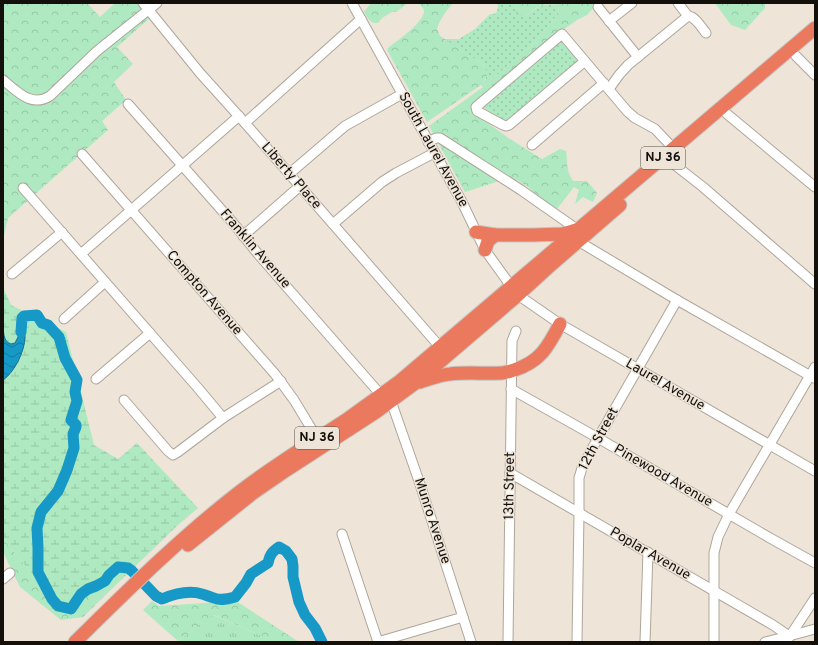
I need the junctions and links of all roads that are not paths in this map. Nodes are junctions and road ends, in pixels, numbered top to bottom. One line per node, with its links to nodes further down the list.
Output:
1 (157, 3): 5 (street)
2 (352, 3): 8 (street, South Laurel Avenue)
3 (632, 3): 9 (street)
4 (678, 3): 7 (street)
5 (146, 6): 17 (street); 22 (street, Liberty Place)
6 (598, 7): 9 (street)
7 (688, 16): 11 (street); 14 (street)
8 (361, 20): 19 (street, South Laurel Avenue); 23 (street)
9 (609, 21): 14 (street)
10 (815, 28): 28 (highway, NJ 36)
11 (706, 33)
12 (815, 40): 13 (highway, NJ 36)
13 (796, 56): 16 (street); 21 (highway, NJ 36)
14 (638, 57): 18 (street)
15 (585, 61): 15 (street); 18 (street)
16 (815, 75)
17 (3, 80)
18 (606, 86): 25 (street); 28 (street)
19 (402, 94): 24 (street, South Laurel Avenue); 30 (street)
20 (128, 104): 29 (street, Franklin Avenue)
21 (727, 114): 28 (highway, NJ 36); 32 (street)
22 (239, 116): 23 (street, Liberty Place); 29 (street)
23 (246, 123): 30 (street, Liberty Place)
24 (428, 142): 26 (street, South Laurel Avenue); 40 (street)
25 (532, 145)
26 (434, 153): 35 (street); 37 (street, South Laurel Avenue)
27 (82, 154): 34 (street, Compton Avenue)
28 (673, 155): 40 (highway, NJ 36); 45 (street)
29 (182, 166): 34 (street); 39 (street, Franklin Avenue)
30 (289, 174): 31 (street, Liberty Place)
31 (300, 186): 35 (street, Liberty Place); 39 (street)
32 (815, 187)
33 (23, 188): 36 (street)
34 (132, 211): 42 (street); 57 (street, Compton Avenue)
35 (333, 224): 52 (street, Liberty Place)
36 (62, 232): 42 (street); 43 (street)
37 (476, 232): 38 (highway); 41 (street, South Laurel Avenue)
38 (495, 235): 40 (highway); 41 (highway)
39 (243, 236): 60 (street, Franklin Avenue)
40 (578, 236): 46 (highway, NJ 36); 47 (street)
41 (485, 250): 46 (street, South Laurel Avenue)
42 (81, 254): 44 (street)
43 (12, 274)
44 (105, 282): 48 (street); 51 (street)
45 (815, 284)
46 (514, 291): 49 (street, Laurel Avenue); 52 (highway, NJ 36); 58 (highway, NJ 36)
47 (677, 300): 53 (street, 12th Street); 55 (street)
48 (64, 319)
49 (560, 324): 53 (street, Laurel Avenue); 54 (highway)
50 (516, 331): 54 (street, 13th Street)
51 (150, 333): 56 (street); 62 (street)
52 (440, 347): 60 (highway, NJ 36)
53 (638, 369): 64 (street, 12th Street); 65 (street, Laurel Avenue)
54 (511, 371): 58 (highway); 59 (street, 13th Street)
55 (814, 372): 65 (street)
56 (96, 379)
57 (281, 381): 62 (street); 63 (street, Compton Avenue)
58 (414, 384): 60 (highway, NJ 36)
59 (511, 389): 64 (street, Pinewood Avenue); 67 (street, 13th Street)
60 (386, 398): 63 (highway, NJ 36); 75 (highway, NJ 36); 78 (street, Munro Avenue)
61 (124, 400): 62 (street)
62 (223, 418)
63 (317, 438): 75 (highway, NJ 36)
64 (598, 438): 68 (street, 12th Street); 69 (street, Pinewood Avenue)
65 (769, 445): 66 (street, Laurel Avenue); 69 (street)
66 (815, 471)
67 (510, 473): 68 (street, Poplar Avenue); 84 (street, 13th Street)
68 (579, 513): 71 (street, Poplar Avenue); 85 (street, 12th Street)
69 (729, 514): 72 (street, Pinewood Avenue); 76 (street)
70 (342, 534): 78 (street)
71 (648, 552): 76 (street, Poplar Avenue); 86 (street)
72 (815, 563)
73 (10, 572): 74 (street)
74 (3, 580)
75 (142, 583): 81 (highway, NJ 36); 82 (highway, NJ 36)
76 (714, 590): 80 (street, Poplar Avenue); 87 (street)
77 (815, 598): 80 (street)
78 (463, 617): 83 (street, Munro Avenue)
79 (815, 629): 80 (street)
80 (788, 639): 88 (street)
81 (75, 642)
82 (88, 642)
83 (471, 642)
84 (508, 642)
85 (577, 642)
86 (645, 642)
87 (714, 642)
88 (766, 642)

